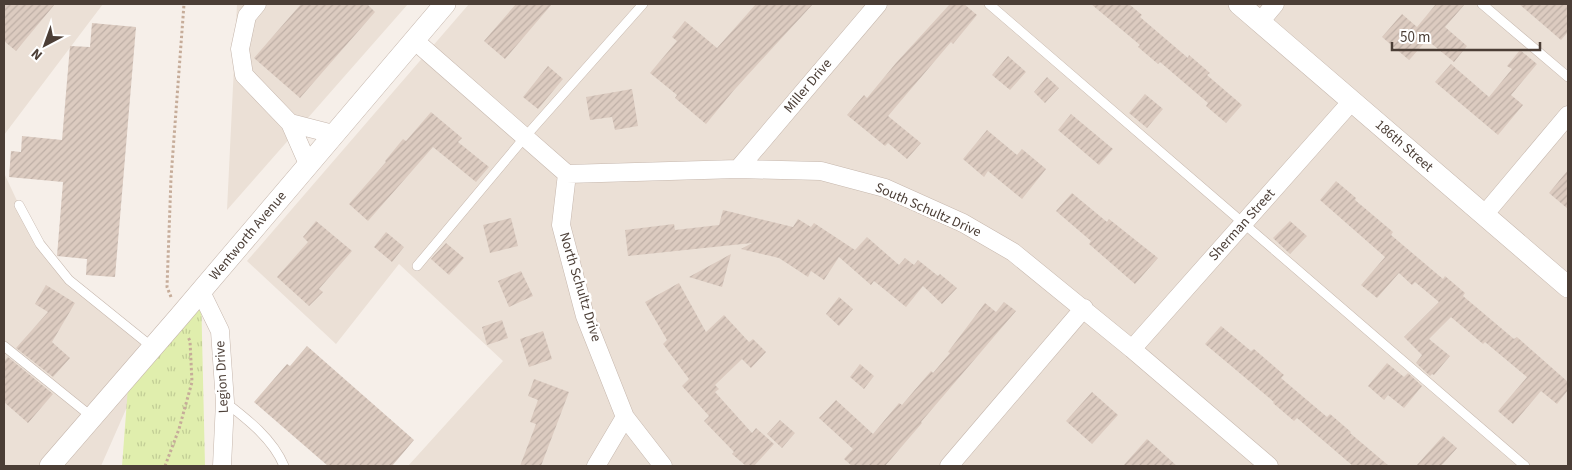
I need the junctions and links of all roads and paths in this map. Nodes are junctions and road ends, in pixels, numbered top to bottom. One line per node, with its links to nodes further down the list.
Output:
1 (184, 4): 26 (path)
2 (257, 4): 15 (street)
3 (445, 4): 11 (street, Wentworth Avenue)
4 (643, 4): 17 (lane)
5 (878, 4): 19 (street, Miller Drive)
6 (989, 4): 23 (lane)
7 (1239, 4): 10 (street, 186th Street)
8 (1275, 4): 10 (street)
9 (1482, 4): 12 (lane)
10 (1260, 22): 13 (street, 186th Street)
11 (414, 40): 16 (street, Wentworth Avenue); 17 (street)
12 (1568, 77)
13 (1352, 101): 22 (street, 186th Street); 23 (street, Sherman Street)
14 (1568, 115): 22 (street)
15 (290, 123): 16 (street); 18 (street)
16 (333, 134): 18 (street, Wentworth Avenue)
17 (525, 137): 20 (street); 24 (lane)
18 (308, 164): 27 (street, Wentworth Avenue)
19 (738, 169): 20 (street, South Schultz Drive); 28 (street, South Schultz Drive)
20 (567, 174): 35 (street, North Schultz Drive)
21 (19, 205): 31 (lane)
22 (1484, 215): 25 (street, 186th Street)
23 (1244, 224): 32 (street, Sherman Street); 44 (lane)
24 (418, 266)
25 (1568, 287)
26 (167, 288)
27 (201, 292): 31 (street, Wentworth Avenue); 33 (street, Legion Drive)
28 (1084, 308): 32 (street, South Schultz Drive); 42 (street)
29 (190, 341): 37 (path)
30 (4, 346): 34 (lane)
31 (152, 348): 34 (street, Wentworth Avenue)
32 (1132, 349): 43 (street, South Schultz Drive)
33 (225, 402): 38 (street, Legion Drive); 39 (lane)
34 (93, 417): 36 (street, Wentworth Avenue)
35 (625, 417): 40 (street); 41 (street, North Schultz Drive)
36 (50, 466)
37 (165, 466)
38 (222, 466)
39 (284, 466)
40 (596, 466)
41 (663, 466)
42 (948, 466)
43 (1269, 466)
44 (1525, 466)

